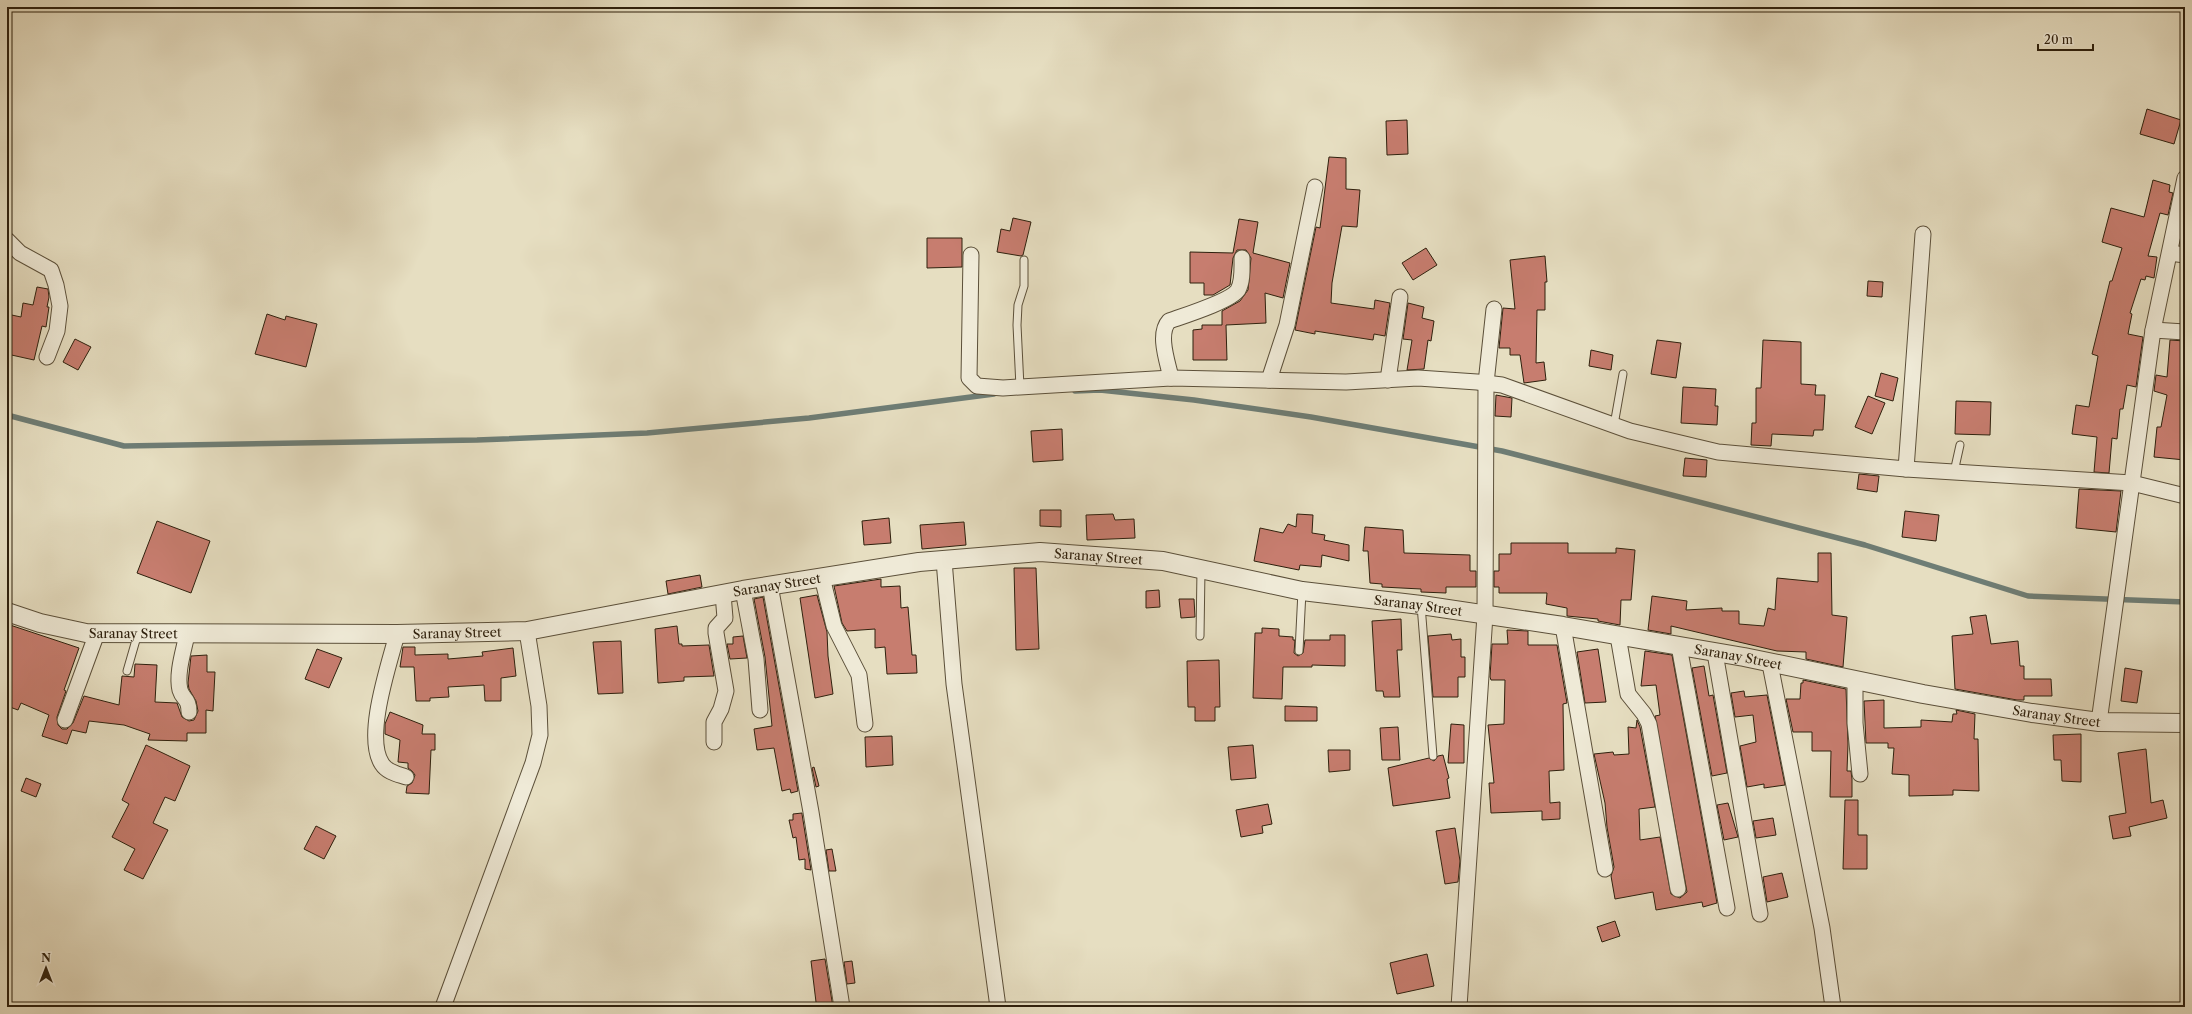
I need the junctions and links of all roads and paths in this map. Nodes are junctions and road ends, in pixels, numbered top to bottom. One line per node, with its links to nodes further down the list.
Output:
1 (2185, 178): 3 (street)
2 (1315, 187): 17 (street)
3 (2183, 196): 6 (street)
4 (1924, 234): 23 (street)
5 (7, 240): 14 (street)
6 (2178, 254): 12 (street)
7 (971, 255): 20 (street)
8 (1242, 258): 16 (street)
9 (1024, 260): 20 (lane)
10 (1400, 297): 18 (street)
11 (1494, 309): 19 (street)
12 (2153, 330): 13 (street); 25 (street)
13 (2185, 332)
14 (47, 356)
15 (1624, 374): 21 (lane)
16 (1171, 378): 17 (street); 20 (street)
17 (1269, 380): 18 (street)
18 (1388, 380): 19 (street)
19 (1486, 383): 21 (street); 36 (street)
20 (1020, 387)
21 (1614, 425): 23 (street)
22 (1960, 445): 24 (lane)
23 (1906, 469): 24 (street)
24 (1954, 472): 25 (street)
25 (2132, 483): 26 (street); 54 (street)
26 (2185, 496)
27 (944, 560): 28 (street, Saranay Street); 29 (street, Saranay Street); 67 (street)
28 (1201, 568): 32 (street, Saranay Street); 43 (lane)
29 (822, 577): 30 (street, Saranay Street); 56 (street)
30 (770, 585): 31 (street, Saranay Street); 66 (street)
31 (743, 590): 33 (street, Saranay Street); 51 (street)
32 (1302, 591): 34 (street, Saranay Street); 46 (lane)
33 (722, 594): 38 (street, Saranay Street); 57 (street)
34 (1421, 605): 36 (street, Saranay Street); 58 (lane)
35 (7, 612): 39 (street, Saranay Street)
36 (1485, 615): 37 (street, Saranay Street); 68 (street)
37 (1563, 626): 44 (street, Saranay Street); 61 (street)
38 (527, 631): 42 (street, Saranay Street); 65 (street)
39 (97, 633): 40 (street, Saranay Street); 53 (street)
40 (138, 633): 41 (street, Saranay Street); 49 (lane)
41 (186, 634): 42 (street, Saranay Street); 52 (street)
42 (397, 634): 60 (street)
43 (1200, 636)
44 (1618, 636): 45 (street, Saranay Street); 62 (street)
45 (1679, 646): 47 (street, Saranay Street); 63 (street)
46 (1299, 651)
47 (1715, 653): 48 (street, Saranay Street); 64 (street)
48 (1770, 664): 50 (street, Saranay Street); 69 (street)
49 (127, 671)
50 (1855, 680): 54 (street, Saranay Street); 59 (street)
51 (760, 710)
52 (189, 712)
53 (65, 720)
54 (2099, 722): 55 (street, Saranay Street)
55 (2185, 723)
56 (865, 724)
57 (714, 742)
58 (1433, 756)
59 (1860, 774)
60 (406, 777)
61 (1605, 869)
62 (1678, 888)
63 (1727, 908)
64 (1760, 914)
65 (443, 1007)
66 (842, 1007)
67 (998, 1007)
68 (1459, 1007)
69 (1833, 1007)

